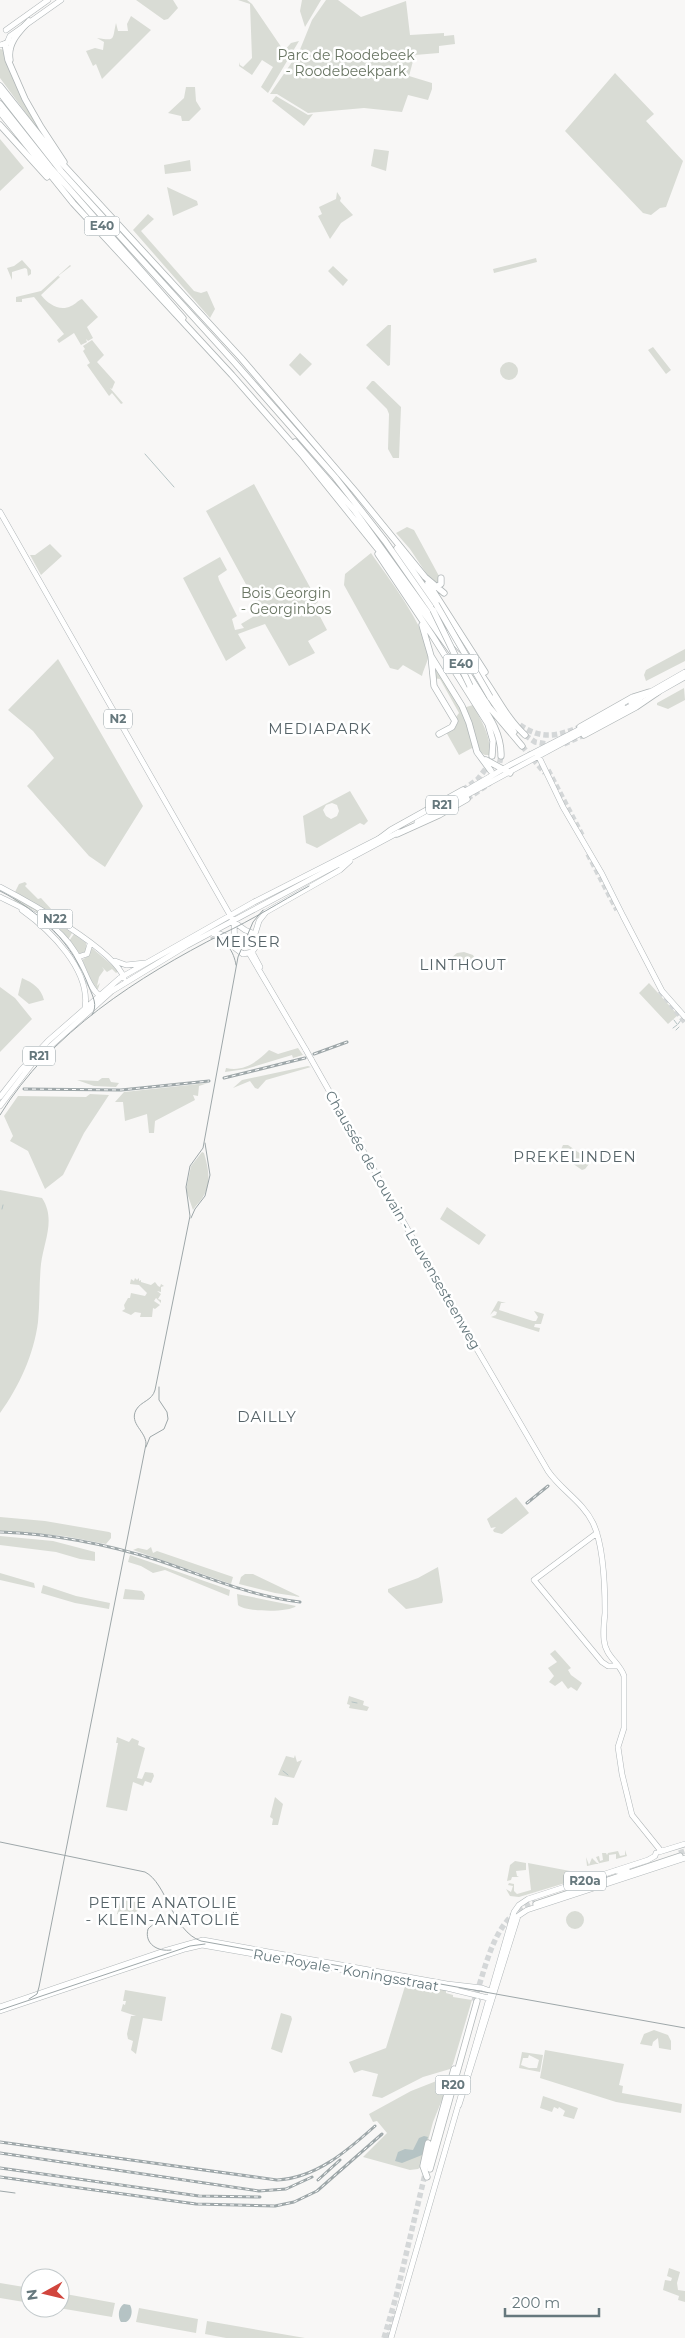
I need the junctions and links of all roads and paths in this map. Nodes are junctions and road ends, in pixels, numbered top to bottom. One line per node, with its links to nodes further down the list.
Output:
1 (48, 0): 4 (main road)
2 (61, 0): 3 (main road)
3 (29, 21): 5 (main road); 7 (highway)
4 (3, 30): 5 (main road)
5 (10, 36): 6 (main road)
6 (3, 44): 7 (highway)
7 (11, 64): 13 (highway)
8 (0, 86): 13 (highway, E40)
9 (0, 93): 16 (highway, E40)
10 (0, 104): 17 (highway, E40)
11 (0, 112): 14 (highway, E40)
12 (0, 125): 14 (highway)
13 (69, 170): 15 (highway, E40)
14 (73, 203): 17 (highway, E40)
15 (168, 281): 16 (highway, E40); 22 (highway, E40)
16 (193, 316): 21 (highway, E40)
17 (194, 332): 18 (highway, E40)
18 (202, 341): 19 (highway, E40); 20 (highway, E40)
19 (232, 375): 20 (highway, E40); 24 (highway, E40)
20 (245, 386): 24 (highway, E40)
21 (278, 410): 22 (highway, E40); 24 (highway, E40)
22 (307, 436): 24 (highway, E40)
23 (0, 512): 59 (main road, N2)
24 (382, 539): 25 (highway, E40); 29 (highway, E40); 29 (highway, E40, bridge); 30 (highway, E40); 39 (highway, E40)
25 (425, 577): 27 (highway); 36 (highway, E40)
26 (441, 578): 27 (highway)
27 (436, 587): 28 (highway)
28 (444, 593)
29 (435, 607): 43 (highway, E40, bridge)
30 (419, 616): 31 (highway); 42 (highway, E40)
31 (432, 656): 38 (highway); 44 (highway)
32 (685, 672): 34 (main road, R21)
33 (685, 677): 35 (main road, R21)
34 (649, 692): 37 (highway); 41 (main road, R21)
35 (658, 692): 40 (highway); 41 (main road, R21)
36 (520, 725)
37 (580, 727)
38 (439, 734)
39 (524, 735)
40 (584, 735)
41 (538, 755): 46 (main road, R21); 49 (main road)
42 (492, 756)
43 (501, 756)
44 (484, 759): 45 (highway); 46 (highway)
45 (491, 771)
46 (507, 771): 52 (main road, R21); 53 (main road, R21)
47 (462, 790): 53 (highway)
48 (467, 799): 52 (highway)
49 (562, 802): 50 (main road); 51 (main road)
50 (569, 818): 51 (main road); 54 (main road)
51 (575, 822): 54 (main road)
52 (397, 834): 55 (main road, R21)
53 (380, 839): 59 (main road, R21)
54 (586, 846): 75 (main road)
55 (354, 857): 60 (main road, R21); 63 (main road)
56 (0, 887): 65 (main road, N22)
57 (0, 896): 58 (main road, N22)
58 (17, 906): 67 (main road, N22); 74 (main road, N22)
59 (230, 915): 60 (main road, N2); 69 (main road, R21)
60 (234, 922): 61 (main road, N2); 62 (main road, R21); 64 (main road, N2)
61 (245, 930): 63 (main road, N2); 64 (main road)
62 (209, 934): 64 (main road); 71 (main road, R21)
63 (255, 934): 66 (main road)
64 (234, 938): 66 (main road)
65 (90, 944): 67 (main road); 68 (main road, N22)
66 (251, 952): 78 (main road, Chaussée de Louvain - Leuvensesteenweg, bridge)
67 (78, 957): 72 (main road, N22)
68 (112, 960): 69 (main road); 70 (main road, N22)
69 (148, 963): 70 (main road, R21)
70 (123, 976): 71 (main road); 72 (main road, R21)
71 (112, 991): 73 (main road, R21)
72 (99, 995): 73 (main road); 74 (main road, R21)
73 (106, 996): 77 (main road, R21)
74 (85, 1008): 76 (main road, R21)
75 (685, 1017)
76 (0, 1097)
77 (0, 1106)
78 (598, 1533): 79 (main road, Chaussée de Louvain - Leuvensesteenweg); 79 (main road)
79 (618, 1666): 81 (main road, Chaussée de Louvain - Leuvensesteenweg)
80 (685, 1844): 81 (main road)
81 (658, 1852): 84 (main road, R20a)
82 (681, 1855): 83 (highway); 85 (highway); 87 (main road, R20a)
83 (628, 1870): 84 (highway); 86 (highway)
84 (617, 1871): 86 (main road, R20a)
85 (621, 1877): 86 (highway); 87 (highway)
86 (598, 1881): 88 (highway); 89 (highway); 89 (main road, R20a)
87 (615, 1882): 88 (main road, R20a)
88 (604, 1886): 89 (main road, R20a)
89 (533, 1903): 90 (main road, R20a); 90 (main road, R20a)
90 (515, 1915): 93 (main road)
91 (200, 1943): 92 (main road); 93 (main road, Rue Royale - Koningsstraat); 93 (main road, Rue Royale - Koningsstraat)
92 (146, 1960): 94 (main road); 95 (main road)
93 (491, 1995): 98 (main road)
94 (0, 2007)
95 (0, 2011)
96 (445, 2097): 96 (highway, R20); 97 (highway, R20)
97 (426, 2177)
98 (390, 2338)

